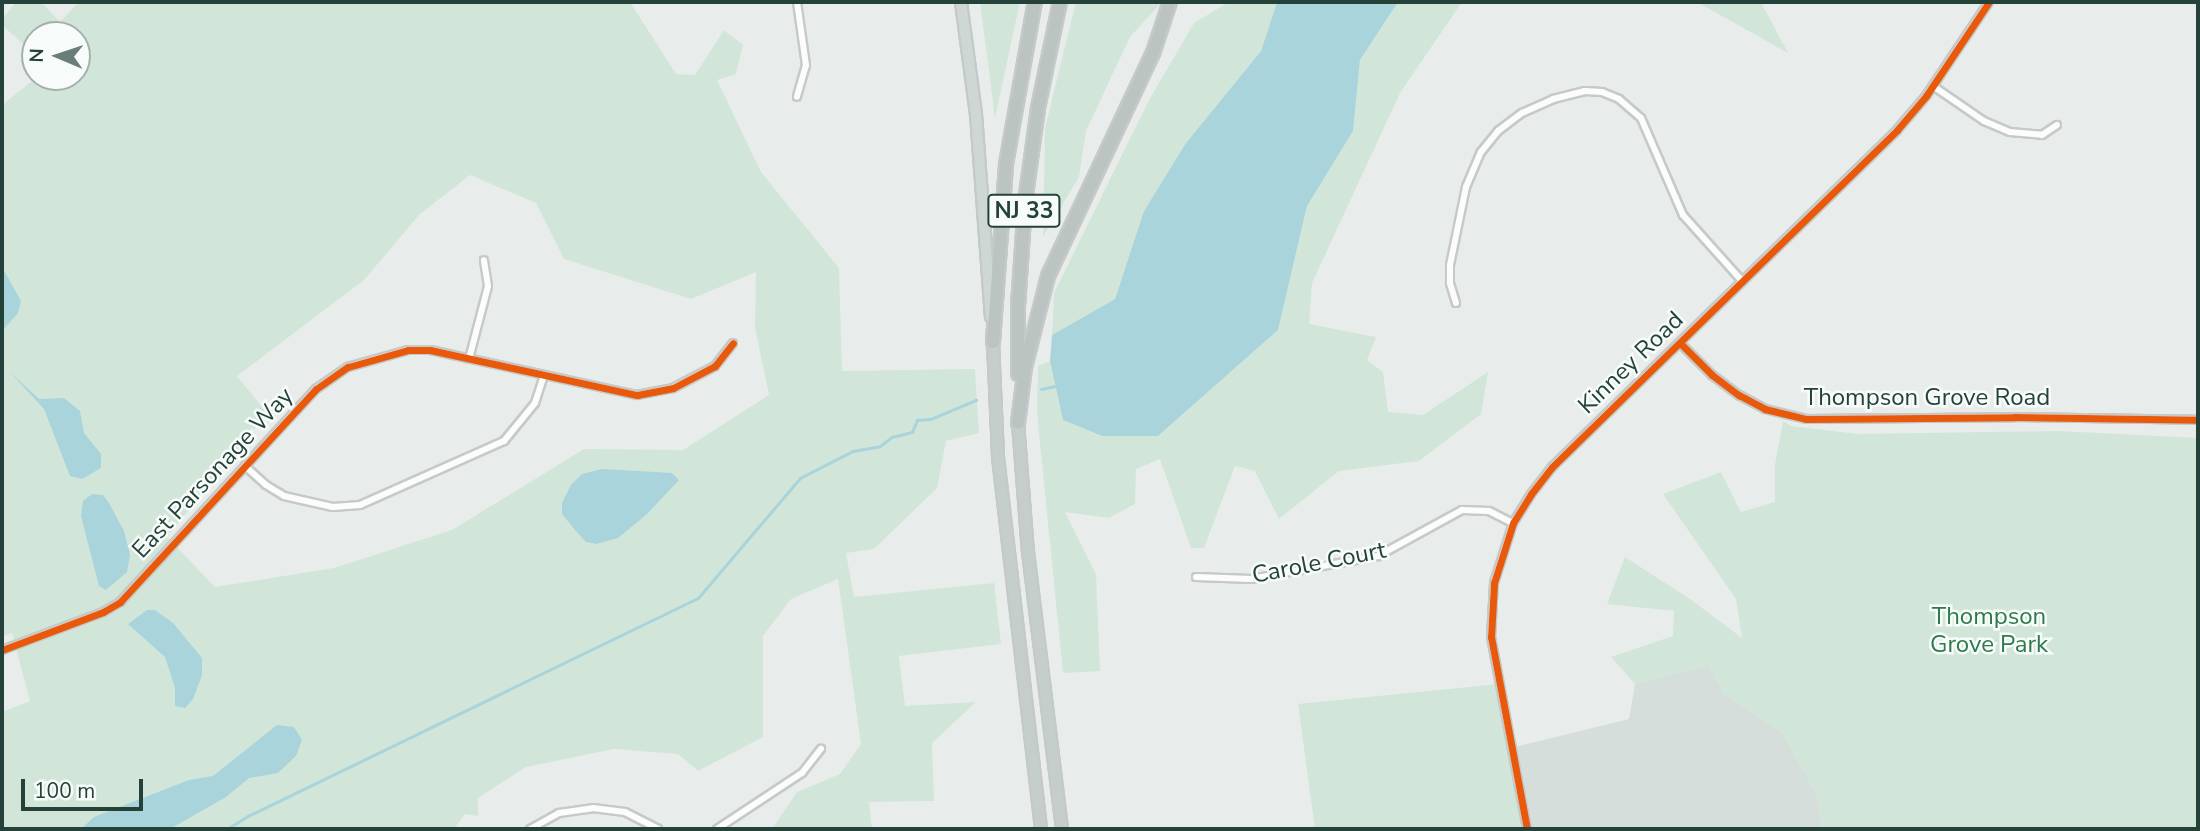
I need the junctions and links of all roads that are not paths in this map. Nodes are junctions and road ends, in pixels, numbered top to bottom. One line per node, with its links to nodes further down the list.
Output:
1 (797, 2): 8 (street)
2 (961, 2): 13 (main road)
3 (1035, 2): 13 (highway, NJ 33)
4 (1060, 2): 19 (highway, NJ 33)
5 (1170, 2): 19 (highway)
6 (1989, 2): 7 (street, Kinney Road)
7 (1933, 86): 9 (street); 11 (street, Kinney Road)
8 (797, 97)
9 (2057, 125)
10 (484, 260): 16 (street)
11 (1742, 281): 12 (street); 15 (street, Kinney Road)
12 (1456, 303)
13 (993, 342): 28 (highway, NJ 33)
14 (733, 343): 17 (street, East Parsonage Way)
15 (1680, 343): 18 (street, Thompson Grove Road); 21 (street, Kinney Road)
16 (469, 359): 17 (street, East Parsonage Way); 20 (street, East Parsonage Way)
17 (544, 375): 20 (street)
18 (2198, 420)
19 (1018, 423): 29 (highway, NJ 33)
20 (245, 466): 23 (street, East Parsonage Way)
21 (1513, 523): 22 (street, Carole Court); 30 (street, Kinney Road)
22 (1196, 577)
23 (2, 650)
24 (821, 749): 27 (street)
25 (530, 829): 26 (street)
26 (658, 829)
27 (717, 829)
28 (1041, 829)
29 (1062, 829)
30 (1527, 829)

